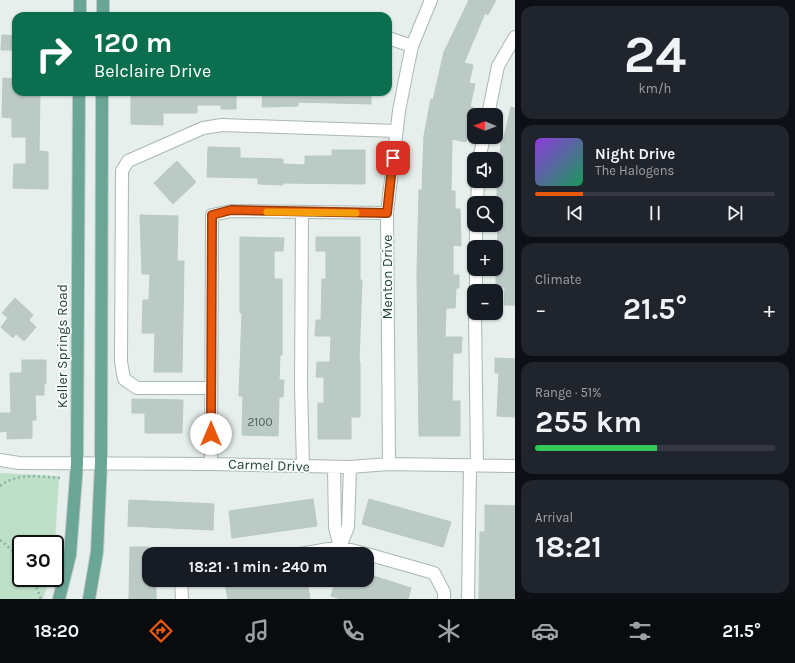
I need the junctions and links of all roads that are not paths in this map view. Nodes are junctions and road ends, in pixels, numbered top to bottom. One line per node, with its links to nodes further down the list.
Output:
1 (80, 0): 4 (main road)
2 (103, 0): 5 (main road)
3 (431, 0): 8 (street, Menton Drive)
4 (80, 12)
5 (103, 12)
6 (515, 37): 11 (street)
7 (392, 39): 8 (street)
8 (412, 46): 12 (street, Menton Drive)
9 (79, 96): 19 (main road, Keller Springs Road)
10 (102, 96): 18 (main road)
11 (489, 108)
12 (396, 131): 14 (street, Menton Drive); 16 (street)
13 (302, 213): 14 (street); 16 (street); 23 (street)
14 (387, 213): 21 (street, Menton Drive)
15 (476, 320): 22 (street)
16 (211, 388): 20 (street)
17 (0, 460): 19 (street, Carmel Drive)
18 (101, 463): 19 (street, Carmel Drive); 20 (street, Carmel Drive); 31 (main road)
19 (77, 464): 30 (main road, Keller Springs Road)
20 (210, 464): 23 (street, Carmel Drive)
21 (389, 464): 22 (street, Carmel Drive); 26 (street, Carmel Drive)
22 (473, 465): 24 (street, Carmel Drive); 34 (street)
23 (303, 466): 25 (street, Carmel Drive)
24 (515, 466)
25 (334, 467): 26 (street, Carmel Drive); 27 (street)
26 (350, 467): 27 (street)
27 (340, 547)
28 (374, 556): 33 (street)
29 (181, 587): 32 (street)
30 (59, 599)
31 (89, 599)
32 (182, 599)
33 (444, 599)
34 (468, 599)

